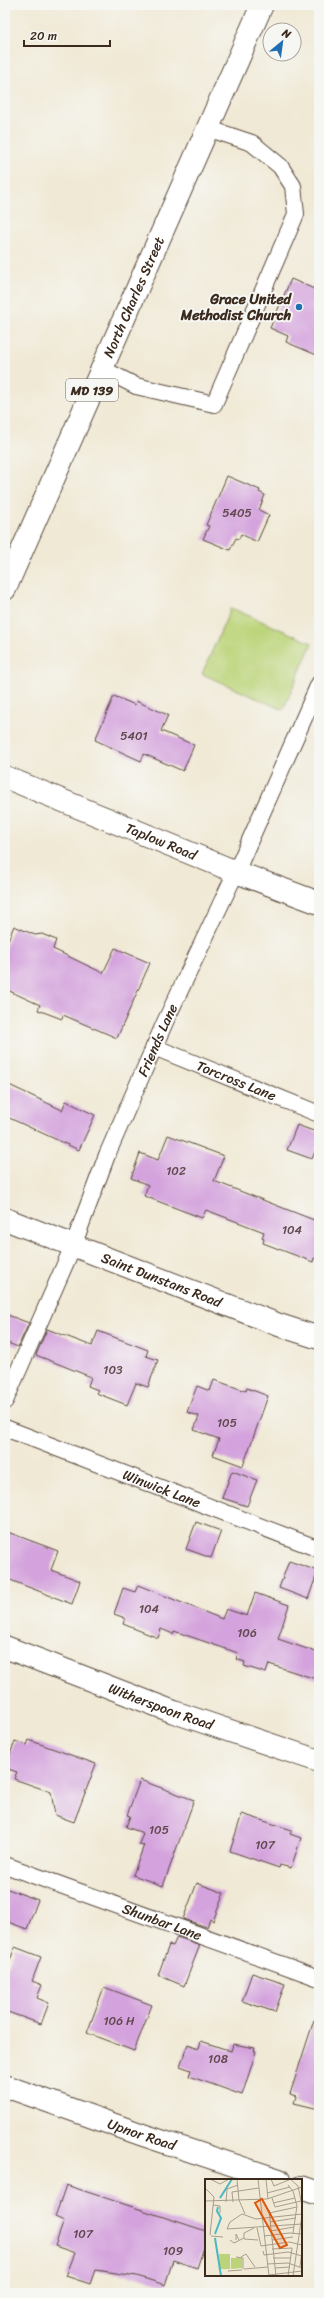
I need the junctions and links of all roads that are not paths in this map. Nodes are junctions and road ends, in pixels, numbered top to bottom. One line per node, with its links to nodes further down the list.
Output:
1 (262, 5): 2 (street, North Charles Street / MD 139)
2 (207, 128): 3 (street, North Charles Street / MD 139); 3 (lane)
3 (101, 368): 4 (street, North Charles Street / MD 139)
4 (5, 589)
5 (318, 687): 7 (lane, Friends Lane)
6 (5, 777): 7 (street, Taplow Road)
7 (236, 872): 8 (street, Taplow Road); 9 (lane, Friends Lane)
8 (319, 903)
9 (154, 1048): 10 (lane, Torcross Lane); 12 (lane, Friends Lane)
10 (319, 1114)
11 (5, 1219): 12 (street, Saint Dunstans Road)
12 (73, 1246): 13 (street, Saint Dunstans Road); 14 (lane, Friends Lane)
13 (319, 1338)
14 (5, 1401)
15 (5, 1428): 16 (lane, Winwick Lane)
16 (319, 1549)
17 (5, 1647): 18 (street, Witherspoon Road)
18 (319, 1761)
19 (5, 1864): 20 (lane, Shunbar Lane)
20 (319, 1978)
21 (5, 2086): 22 (street, Upnor Road)
22 (276, 2179)
23 (302, 2187): 24 (street)
24 (319, 2193)

